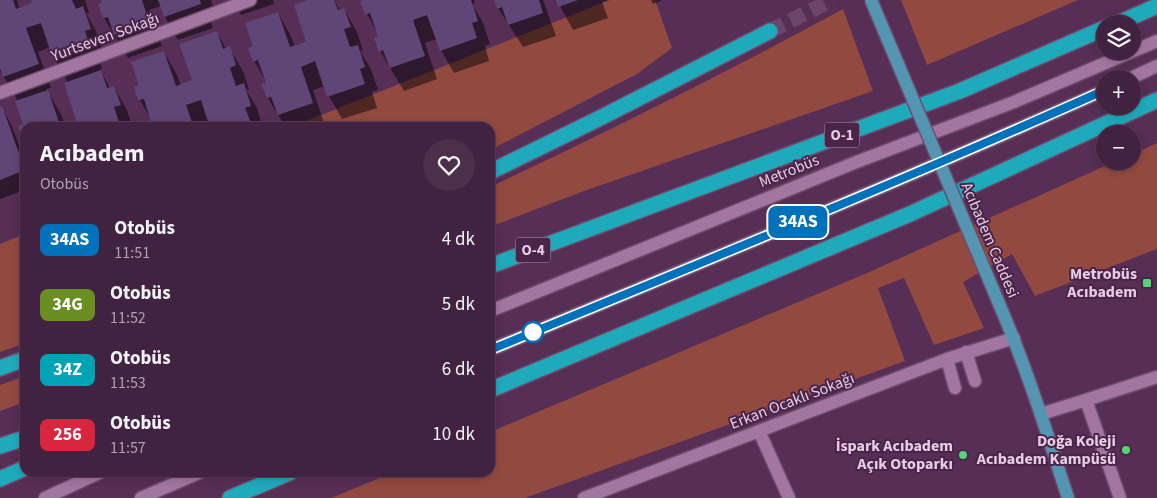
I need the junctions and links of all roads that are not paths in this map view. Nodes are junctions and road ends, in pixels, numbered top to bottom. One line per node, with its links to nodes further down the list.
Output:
1 (250, 0): 10 (street, Yurtseven Sokağı)
2 (871, 0): 18 (main road, Acıbadem Caddesi, bridge)
3 (1157, 6): 4 (highway)
4 (1136, 15)
5 (770, 31): 13 (highway)
6 (1096, 32): 14 (highway, O-1)
7 (1157, 41): 17 (street, Metrobüs)
8 (1157, 66): 9 (street)
9 (1141, 73)
10 (0, 93)
11 (1096, 94): 19 (street)
12 (1157, 100): 26 (highway)
13 (495, 170)
14 (577, 234): 15 (highway, O-4); 16 (highway, O-1)
15 (495, 264)
16 (495, 269)
17 (495, 309)
18 (1014, 338): 20 (street, Erkan Ocaklı Sokağı); 29 (main road, Acıbadem Caddesi)
19 (495, 348)
20 (966, 352): 21 (street, Erkan Ocaklı Sokağı); 25 (street)
21 (947, 359): 27 (street); 30 (street, Erkan Ocaklı Sokağı)
22 (20, 361): 23 (highway)
23 (0, 368)
24 (1157, 377): 28 (street)
25 (975, 381)
26 (495, 388)
27 (955, 388)
28 (1086, 400): 29 (street); 44 (street)
29 (1041, 414): 43 (main road, Acıbadem Caddesi)
30 (759, 431): 41 (street, Erkan Ocaklı Sokağı); 42 (street)
31 (20, 440): 32 (highway)
32 (0, 446)
33 (20, 470): 37 (highway)
34 (90, 477): 38 (street)
35 (189, 477): 39 (street)
36 (279, 477): 40 (highway)
37 (0, 479)
38 (45, 498)
39 (141, 498)
40 (230, 498)
41 (584, 498)
42 (789, 498)
43 (1068, 498)
44 (1120, 498)

